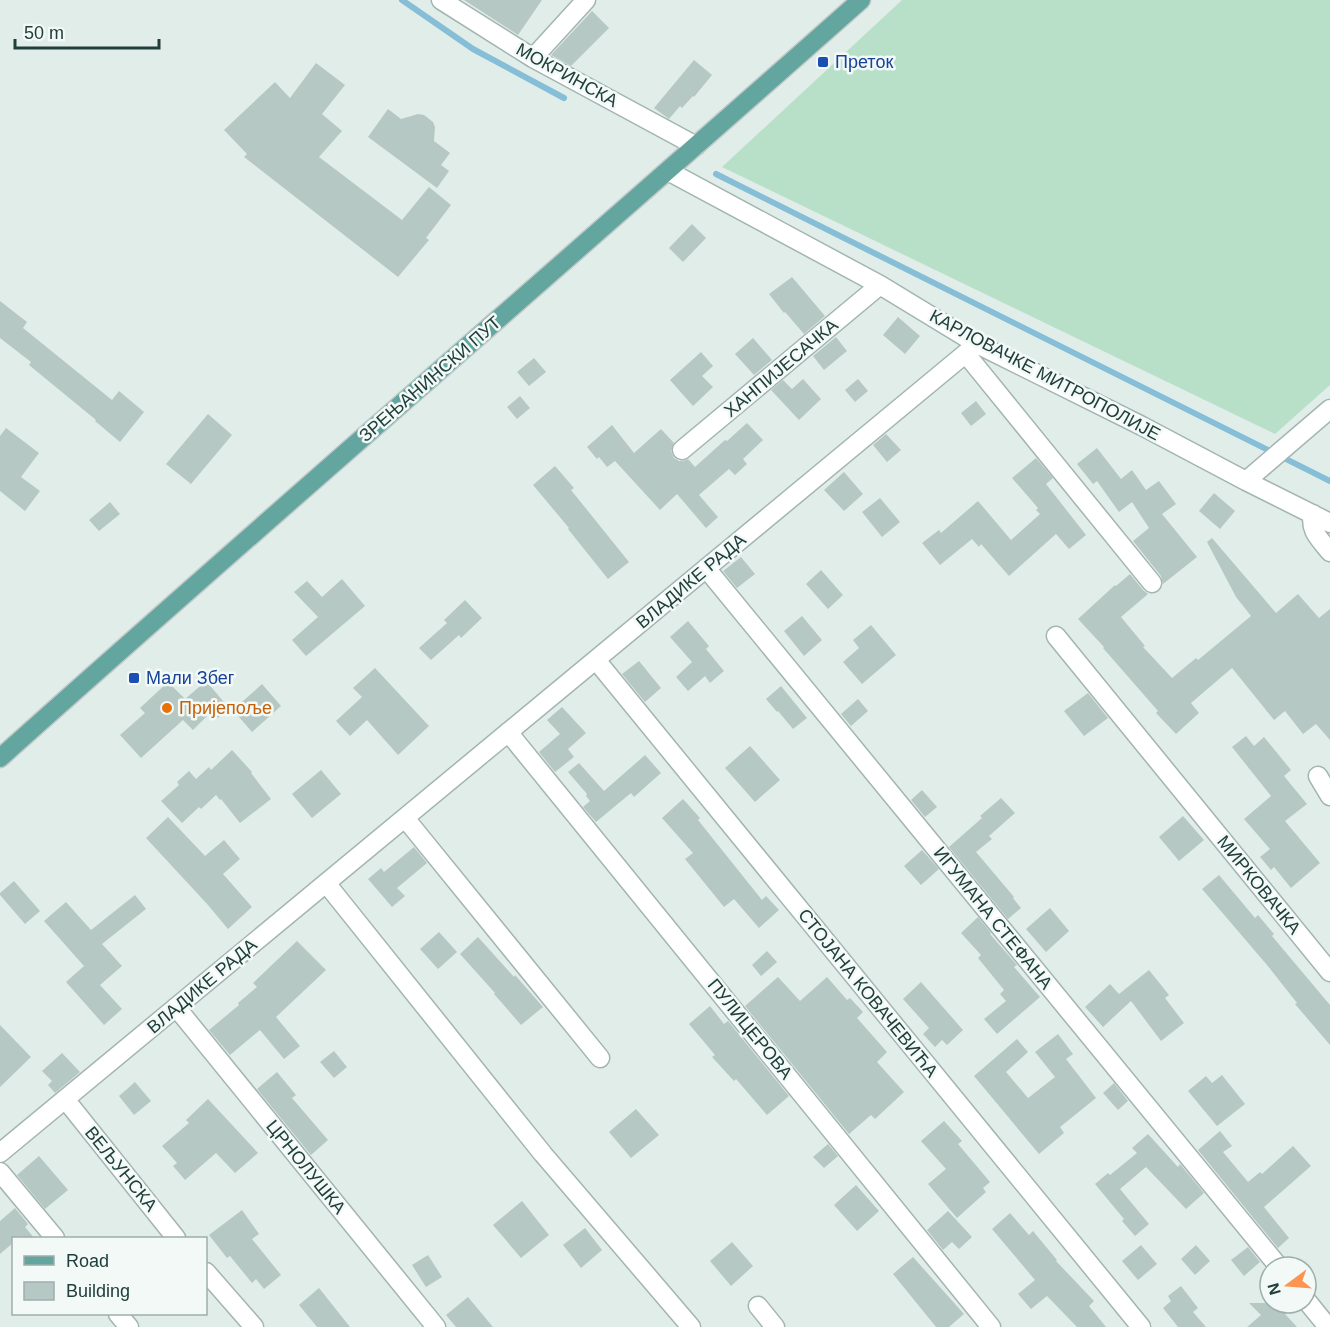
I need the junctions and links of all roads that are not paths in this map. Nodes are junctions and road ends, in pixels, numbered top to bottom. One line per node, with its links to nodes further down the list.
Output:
1 (441, 0): 4 (street, МОКРИНСКА)
2 (586, 0): 4 (street)
3 (861, 0): 5 (main road, ЗРЕЊАНИНСКИ ПУТ)
4 (533, 58): 5 (street, МОКРИНСКА)
5 (696, 146): 6 (main road, ЗРЕЊАНИНСКИ ПУТ)
6 (668, 171): 7 (street, КАРЛОВАЧКЕ МИТРОПОЛИЈЕ); 20 (main road, ЗРЕЊАНИНСКИ ПУТ)
7 (880, 285): 8 (street, КАРЛОВАЧКЕ МИТРОПОЛИЈЕ); 10 (street, ХАНПИЈЕСАЧКА)
8 (971, 349): 11 (street, КАРЛОВАЧКЕ МИТРОПОЛИЈЕ); 15 (street, ВЛАДИКЕ РАДА); 16 (street)
9 (1330, 409): 11 (street)
10 (682, 450)
11 (1246, 481): 12 (street, КАРЛОВАЧКЕ МИТРОПОЛИЈЕ)
12 (1312, 514): 13 (street, КАРЛОВАЧКЕ МИТРОПОЛИЈЕ); 14 (street)
13 (1330, 523)
14 (1330, 552)
15 (706, 568): 18 (street, ВЛАДИКЕ РАДА); 33 (street, ИГУМАНА СТЕФАНА)
16 (1152, 583)
17 (1056, 636): 25 (street, МИРКОВАЧКА)
18 (596, 660): 19 (street, ВЛАДИКЕ РАДА); 44 (street, СТОЈАНА КОВАЧЕВИЋА)
19 (508, 732): 23 (street, ВЛАДИКЕ РАДА); 43 (street, ПУЛИЦЕРОВА)
20 (0, 758)
21 (1318, 776): 22 (street)
22 (1330, 796)
23 (405, 818): 24 (street, ВЛАДИКЕ РАДА); 27 (street)
24 (326, 883): 26 (street, ВЛАДИКЕ РАДА); 41 (street)
25 (1330, 972)
26 (176, 1007): 28 (street, ВЛАДИКЕ РАДА); 40 (street, ЦРНОЛУШКА)
27 (600, 1058)
28 (65, 1099): 29 (street, ВЛАДИКЕ РАДА); 32 (street, ВЕЉУНСКА)
29 (0, 1153)
30 (0, 1172): 31 (street)
31 (53, 1237)
32 (174, 1237)
33 (1269, 1255)
34 (207, 1273): 39 (street)
35 (758, 1306): 42 (street)
36 (119, 1315): 38 (street)
37 (1318, 1315): 45 (street)
38 (129, 1327)
39 (254, 1327)
40 (436, 1327)
41 (691, 1327)
42 (775, 1327)
43 (991, 1327)
44 (1141, 1327)
45 (1328, 1327)

